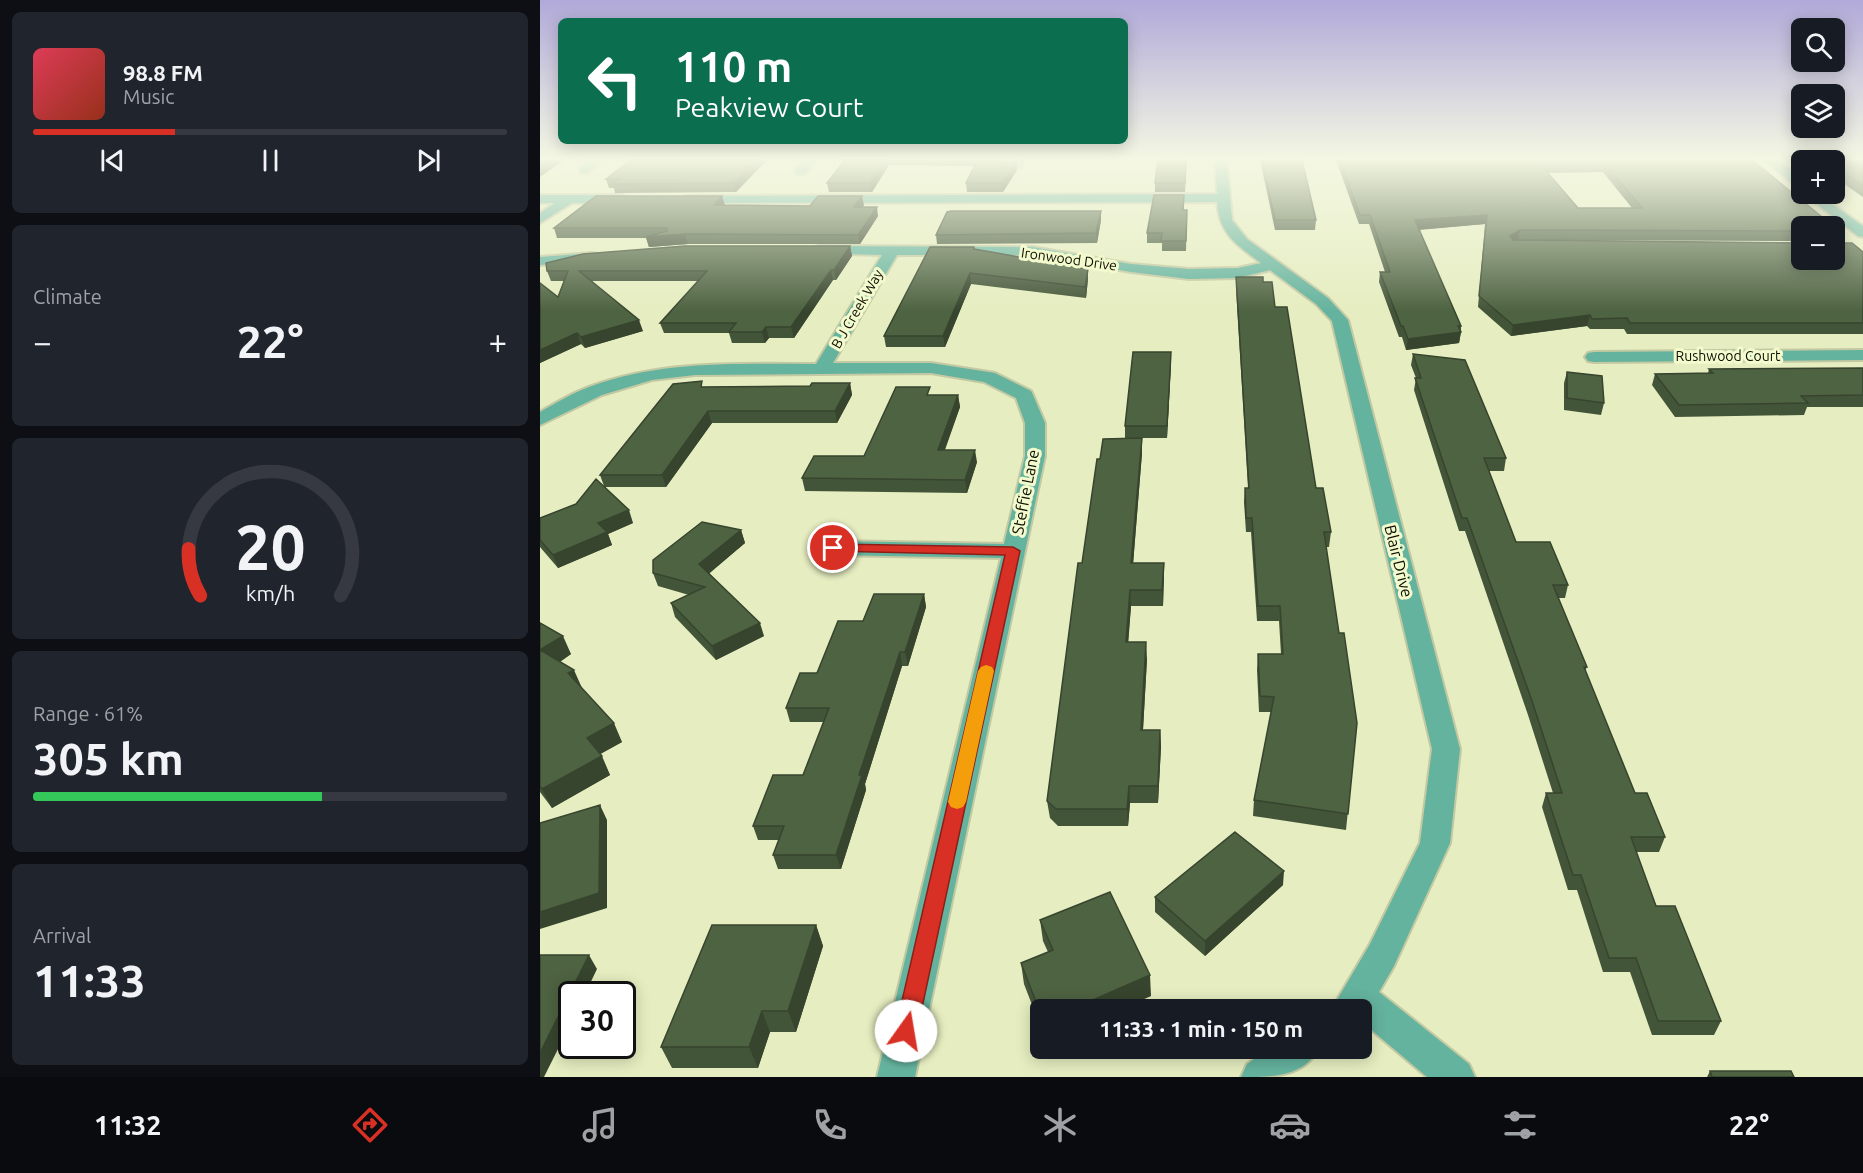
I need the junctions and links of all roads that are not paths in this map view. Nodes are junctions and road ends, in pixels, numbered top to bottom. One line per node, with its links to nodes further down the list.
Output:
1 (552, 210): 4 (street)
2 (1225, 210): 10 (street, Blair Drive)
3 (1832, 210): 5 (street)
4 (540, 219)
5 (1863, 233)
6 (801, 250): 7 (street, Ironwood Drive)
7 (892, 250): 10 (street, Ironwood Drive); 13 (street, B J Creek Way)
8 (602, 256): 9 (street)
9 (540, 261)
10 (1272, 265): 17 (street, Blair Drive)
11 (1863, 355): 12 (street, Rushwood Court)
12 (1594, 357)
13 (822, 368): 14 (street, Steffie Lane); 16 (street, Steffie Lane)
14 (540, 419)
15 (833, 548): 16 (street)
16 (1013, 551): 20 (street, Steffie Lane)
17 (1355, 999)
18 (1372, 1017): 22 (street, Blair Drive)
19 (1285, 1059): 21 (street)
20 (896, 1077)
21 (1260, 1077)
22 (1456, 1077)

